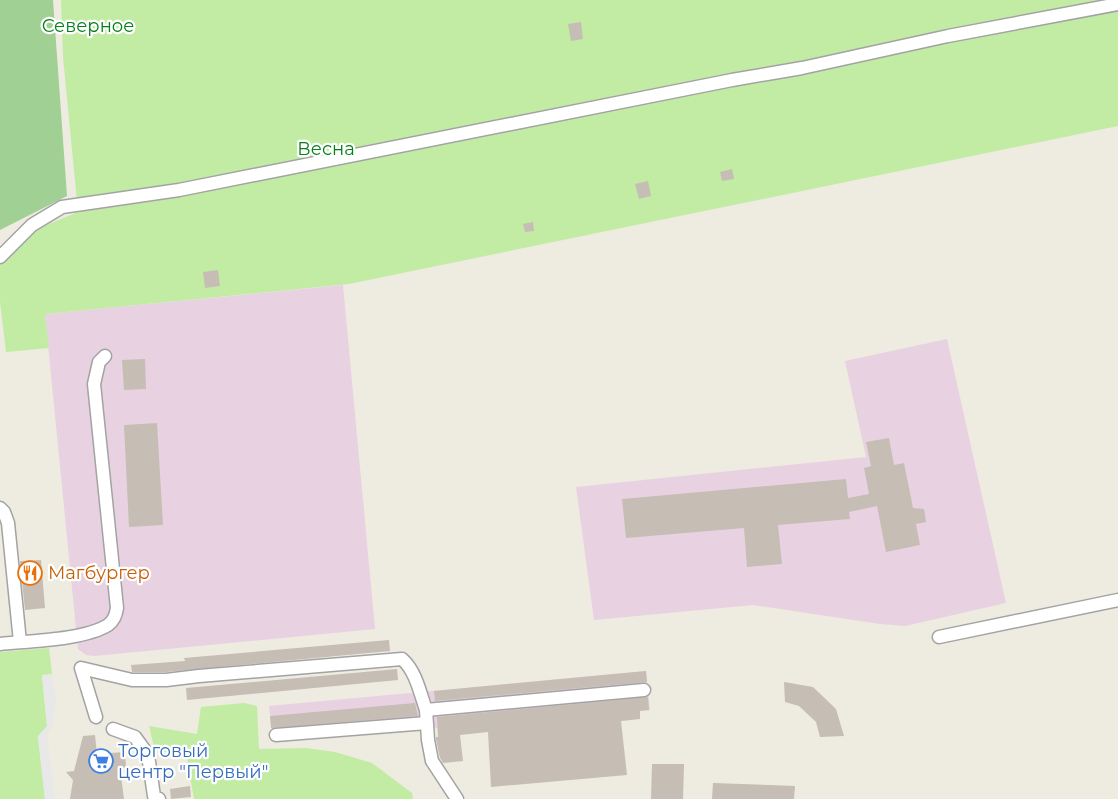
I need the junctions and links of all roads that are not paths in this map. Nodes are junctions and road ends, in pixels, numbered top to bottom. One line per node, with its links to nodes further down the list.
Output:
1 (1118, 4): 2 (lane)
2 (0, 257)
3 (105, 356): 7 (lane)
4 (0, 508): 7 (lane)
5 (1118, 600): 6 (lane)
6 (939, 637)
7 (20, 642): 8 (lane)
8 (0, 644)
9 (644, 690): 10 (lane)
10 (426, 710): 11 (lane); 12 (lane)
11 (96, 717)
12 (426, 723): 14 (lane); 16 (lane)
13 (113, 728): 15 (lane)
14 (276, 735)
15 (158, 799)
16 (457, 799)

